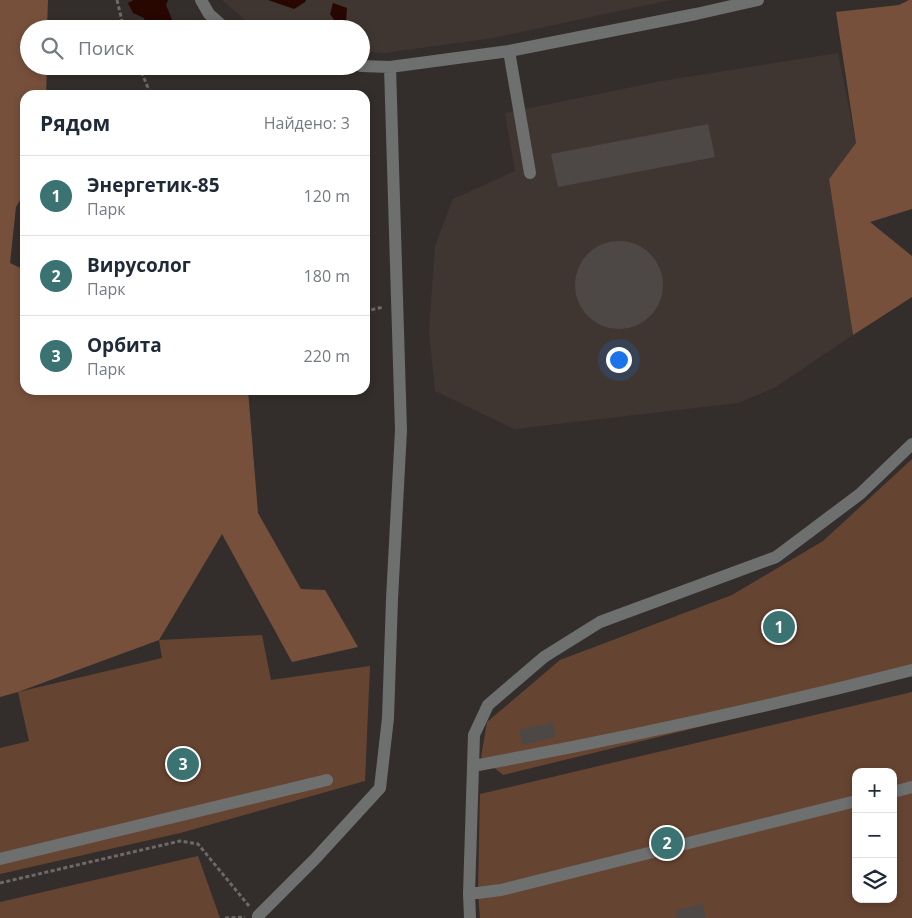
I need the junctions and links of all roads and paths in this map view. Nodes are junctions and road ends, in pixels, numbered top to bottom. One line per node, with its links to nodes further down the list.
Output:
1 (117, 0): 4 (path)
2 (201, 0): 5 (street)
3 (758, 0): 6 (street)
4 (122, 20)
5 (216, 20)
6 (509, 51): 8 (street); 11 (street)
7 (370, 66): 8 (street)
8 (390, 67): 22 (street)
9 (143, 75): 10 (path)
10 (149, 90)
11 (530, 173)
12 (912, 444): 14 (street)
13 (912, 670): 14 (street)
14 (473, 766): 21 (street)
15 (326, 780): 19 (street)
16 (912, 787): 17 (street)
17 (897, 791)
18 (852, 802): 21 (street)
19 (0, 859)
20 (0, 883): 22 (path)
21 (469, 894): 23 (street)
22 (258, 917)
23 (470, 918)

